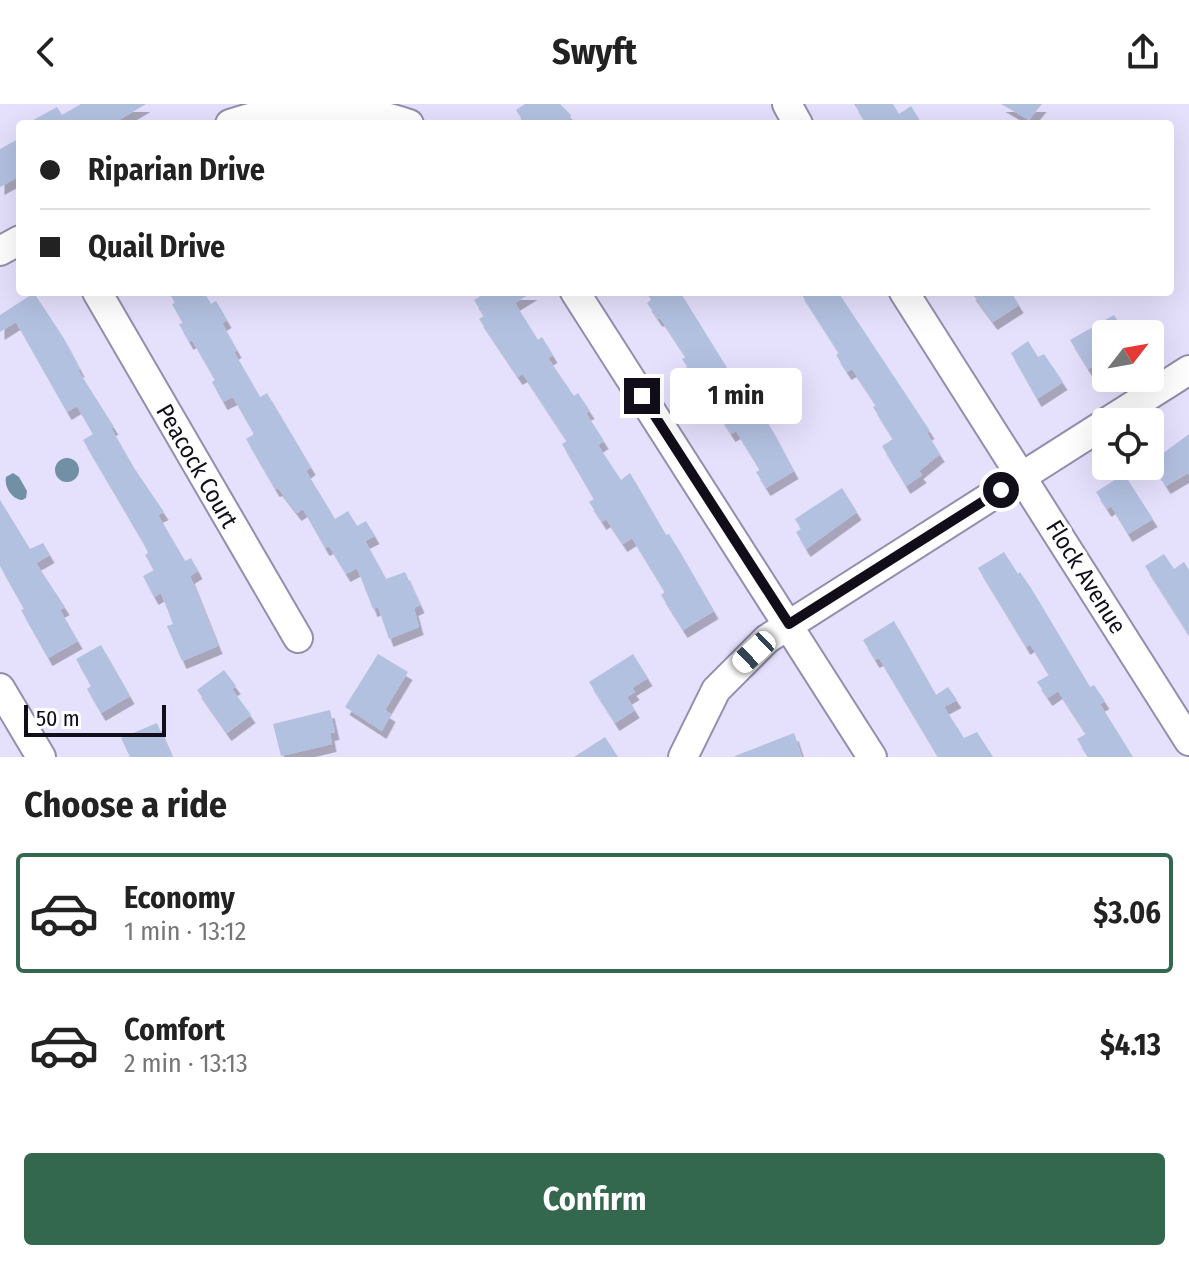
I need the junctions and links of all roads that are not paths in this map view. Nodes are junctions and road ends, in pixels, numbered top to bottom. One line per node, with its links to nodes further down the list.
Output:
1 (363, 107): 2 (street); 3 (street)
2 (244, 120)
3 (398, 120)
4 (99, 296): 12 (street, Peacock Court)
5 (578, 296): 11 (street)
6 (907, 296): 10 (street, Flock Avenue)
7 (1189, 370): 8 (street)
8 (1129, 408)
9 (1092, 432): 10 (street)
10 (1022, 476): 11 (street); 14 (street, Flock Avenue)
11 (789, 624): 16 (street); 17 (street)
12 (298, 638)
13 (0, 688): 15 (street)
14 (1189, 741)
15 (41, 757)
16 (683, 757)
17 (872, 757)

